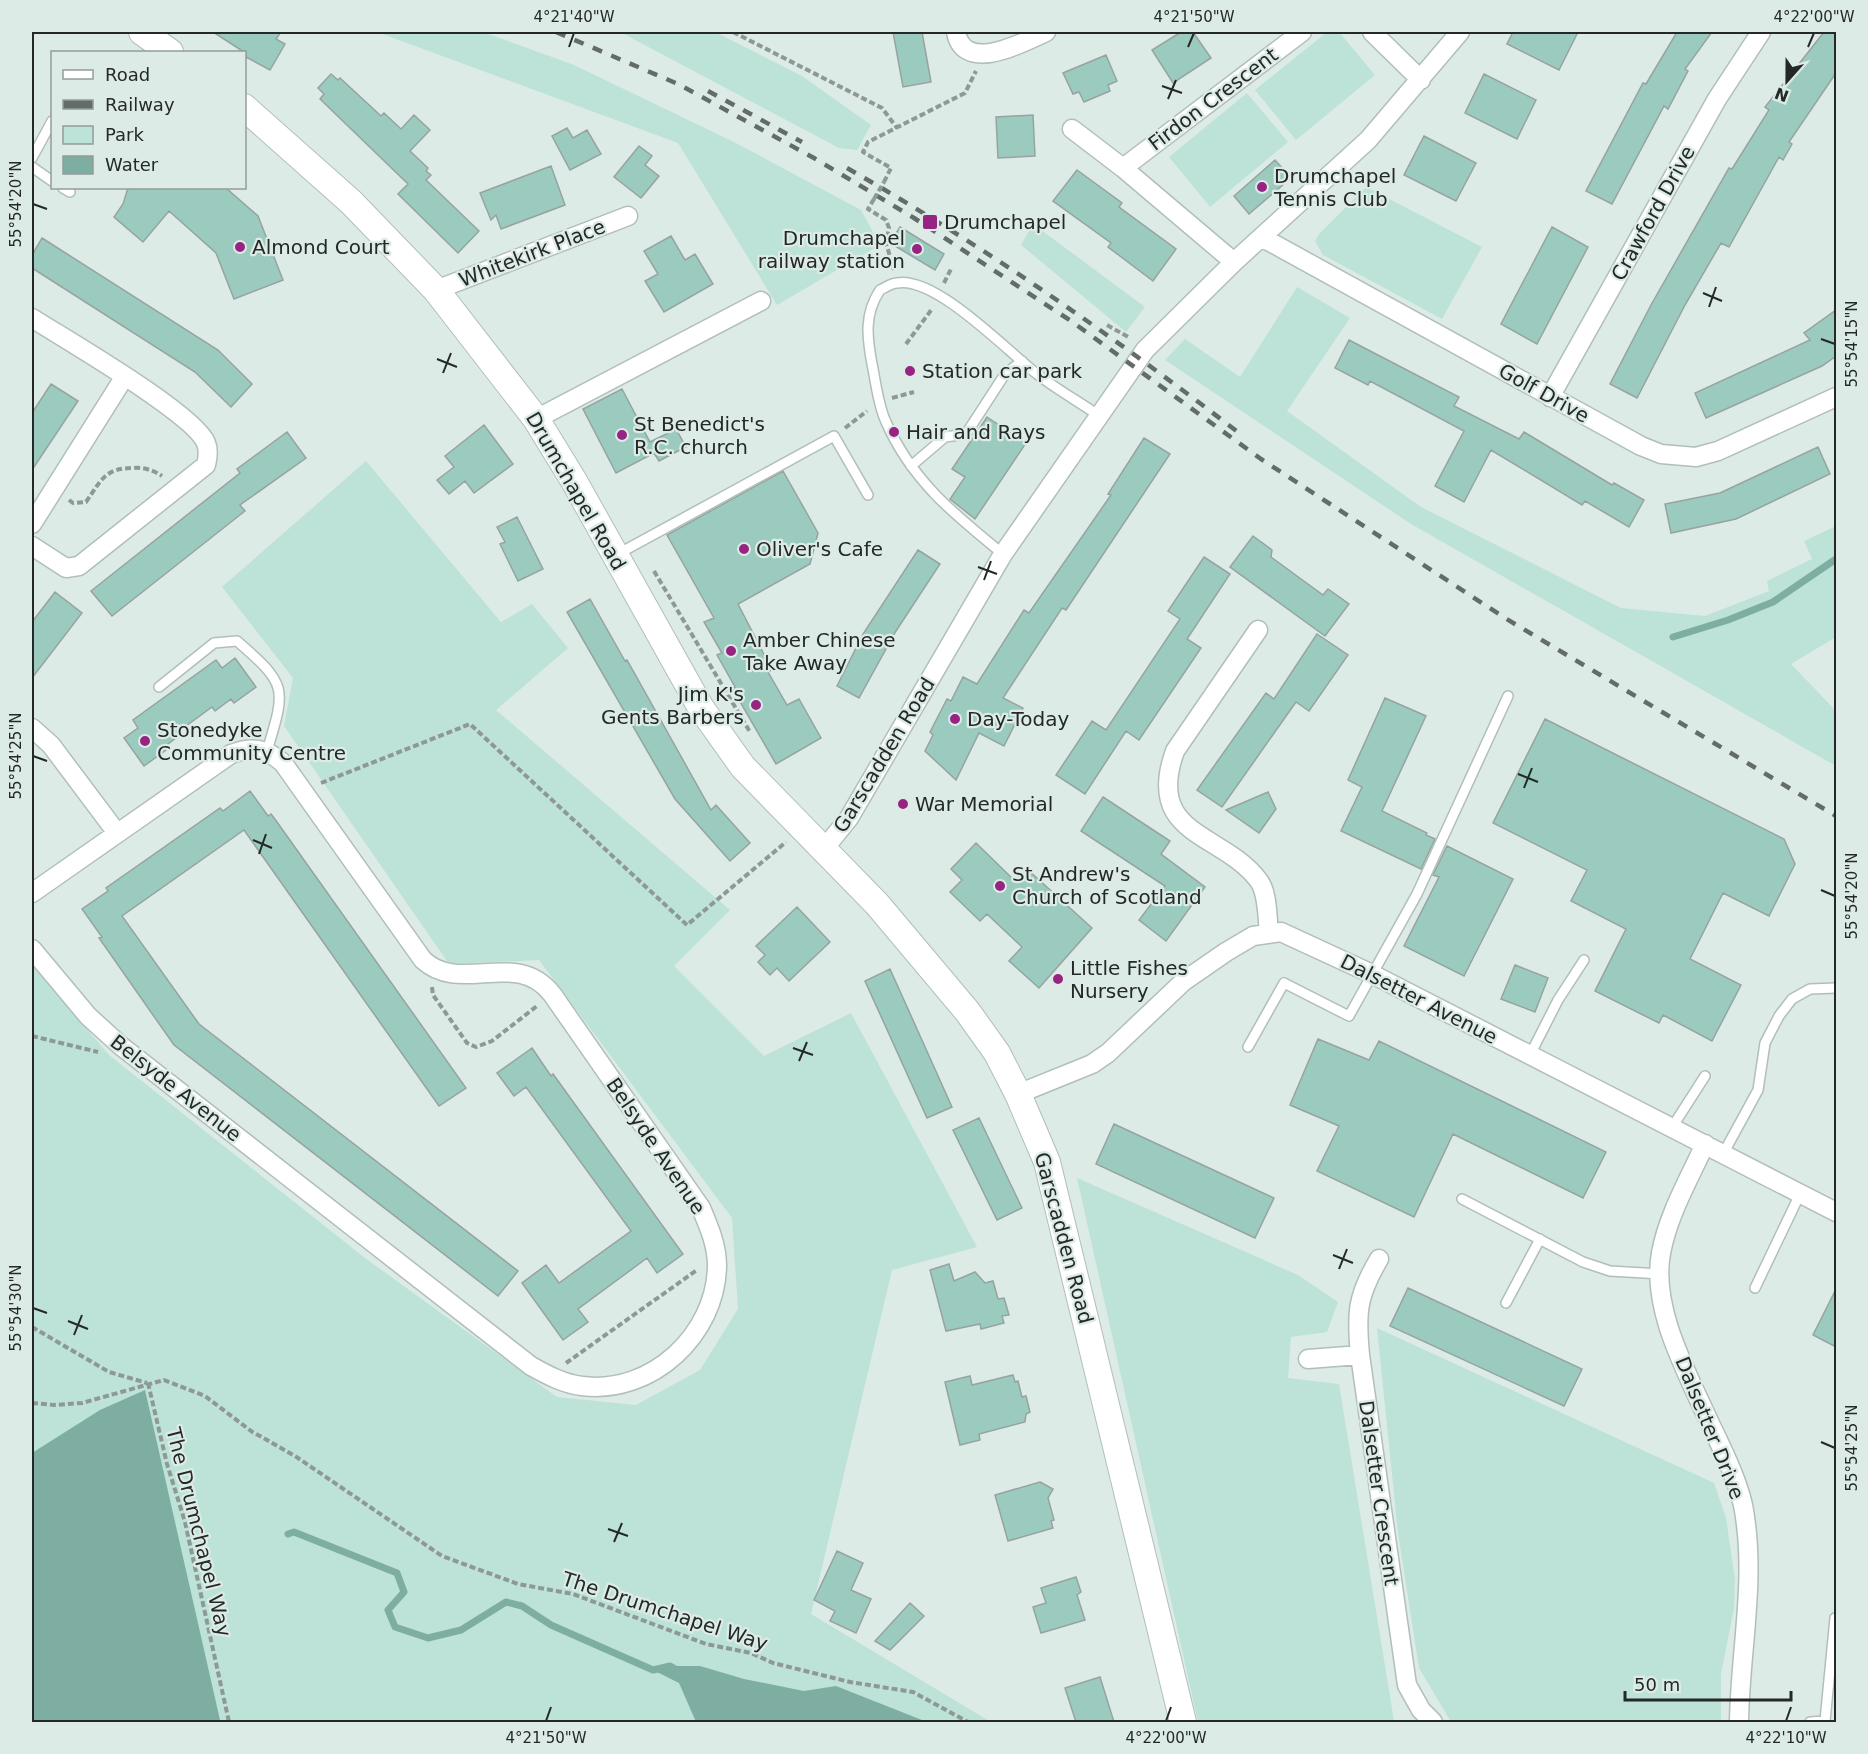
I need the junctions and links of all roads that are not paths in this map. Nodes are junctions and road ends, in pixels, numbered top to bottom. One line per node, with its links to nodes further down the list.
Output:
1 (142, 32): 8 (street)
2 (956, 32): 3 (street)
3 (1046, 32)
4 (1302, 32): 15 (street, Firdon Crescent)
5 (1371, 32): 9 (street)
6 (1460, 32): 9 (street, Garscadden Road)
7 (1761, 32): 26 (street, Crawford Drive)
8 (169, 51)
9 (1421, 80): 18 (street, Garscadden Road)
10 (246, 109): 20 (street, Drumchapel Road)
11 (51, 124): 13 (lane)
12 (1072, 129): 15 (street)
13 (32, 158)
14 (32, 167): 16 (lane)
15 (1123, 168): 19 (street)
16 (51, 180)
17 (628, 216): 20 (street, Whitekirk Place)
18 (1263, 238): 19 (street, Garscadden Road); 26 (street, Golf Drive)
19 (1234, 262): 27 (street, Garscadden Road)
20 (436, 290): 28 (street, Drumchapel Road)
21 (761, 301): 28 (street)
22 (32, 318): 24 (street)
23 (1022, 360): 27 (lane); 29 (lane); 29 (lane)
24 (125, 376): 31 (street); 32 (street)
25 (1836, 396): 26 (street, Golf Drive)
26 (1550, 397)
27 (1098, 415): 33 (street, Garscadden Road)
28 (536, 419): 34 (street, Drumchapel Road)
29 (911, 466): 33 (lane)
30 (868, 495): 34 (lane)
31 (32, 524)
32 (32, 546)
33 (1003, 554): 41 (street, Garscadden Road)
34 (614, 556): 41 (street, Drumchapel Road)
35 (1258, 630): 43 (street)
36 (159, 687): 39 (lane)
37 (1509, 696): 46 (lane)
38 (32, 728): 40 (street)
39 (267, 751): 40 (street); 44 (street, Belsyde Avenue)
40 (117, 833): 42 (street)
41 (824, 849): 51 (street, Garscadden Road)
42 (32, 893)
43 (1269, 932): 46 (street, Dalsetter Avenue); 51 (street)
44 (32, 949)
45 (1584, 960): 49 (lane)
46 (1372, 974): 48 (lane); 49 (street, Dalsetter Avenue)
47 (1836, 988): 54 (lane)
48 (1248, 1047)
49 (1530, 1055): 52 (street, Dalsetter Avenue)
50 (1705, 1076): 52 (lane)
51 (1018, 1094): 66 (street, Garscadden Road)
52 (1671, 1129): 53 (street, Dalsetter Avenue)
53 (1705, 1144): 54 (street, Dalsetter Avenue); 60 (street, Dalsetter Drive)
54 (1723, 1154): 55 (street, Dalsetter Avenue)
55 (1800, 1194): 57 (street, Dalsetter Avenue); 61 (lane)
56 (1462, 1199): 58 (lane)
57 (1836, 1212)
58 (1540, 1239): 60 (lane); 62 (lane)
59 (1379, 1259): 63 (street, Dalsetter Crescent)
60 (1661, 1274): 68 (street, Dalsetter Drive)
61 (1755, 1288)
62 (1506, 1304)
63 (1360, 1355): 64 (street); 67 (street, Dalsetter Crescent)
64 (1308, 1359)
65 (1835, 1618): 69 (lane)
66 (1183, 1722)
67 (1433, 1722)
68 (1739, 1722)
69 (1810, 1722)

